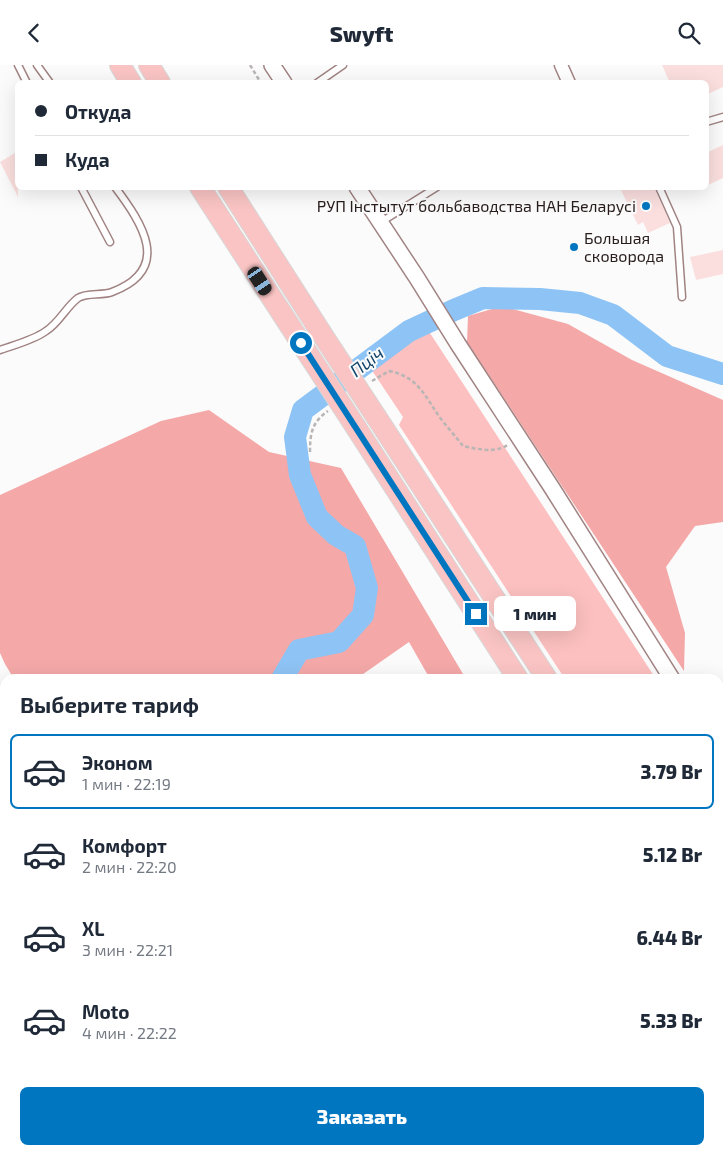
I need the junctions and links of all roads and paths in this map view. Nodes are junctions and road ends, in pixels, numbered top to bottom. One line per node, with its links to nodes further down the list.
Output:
1 (18, 65): 9 (lane)
2 (37, 65): 10 (lane)
3 (120, 65): 11 (highway)
4 (149, 65): 12 (highway)
5 (250, 65): 13 (path)
6 (272, 65): 14 (street)
7 (343, 65): 15 (lane)
8 (561, 65): 16 (street)
9 (26, 80)
10 (48, 80)
11 (129, 80)
12 (158, 80)
13 (259, 80)
14 (282, 80)
15 (321, 80)
16 (568, 80)
17 (723, 117): 18 (lane)
18 (709, 121)
19 (83, 190): 27 (lane)
20 (118, 190): 29 (lane)
21 (202, 190): 34 (highway, bridge)
22 (230, 190): 35 (highway, bridge)
23 (359, 190): 26 (street)
24 (432, 190): 26 (lane)
25 (660, 190): 28 (lane)
26 (382, 222): 32 (street)
27 (110, 242)
28 (682, 297)
29 (0, 351)
30 (365, 386): 32 (path)
31 (334, 407): 33 (path)
32 (519, 437): 36 (street)
33 (310, 452)
34 (515, 674)
35 (544, 674)
36 (669, 674)

